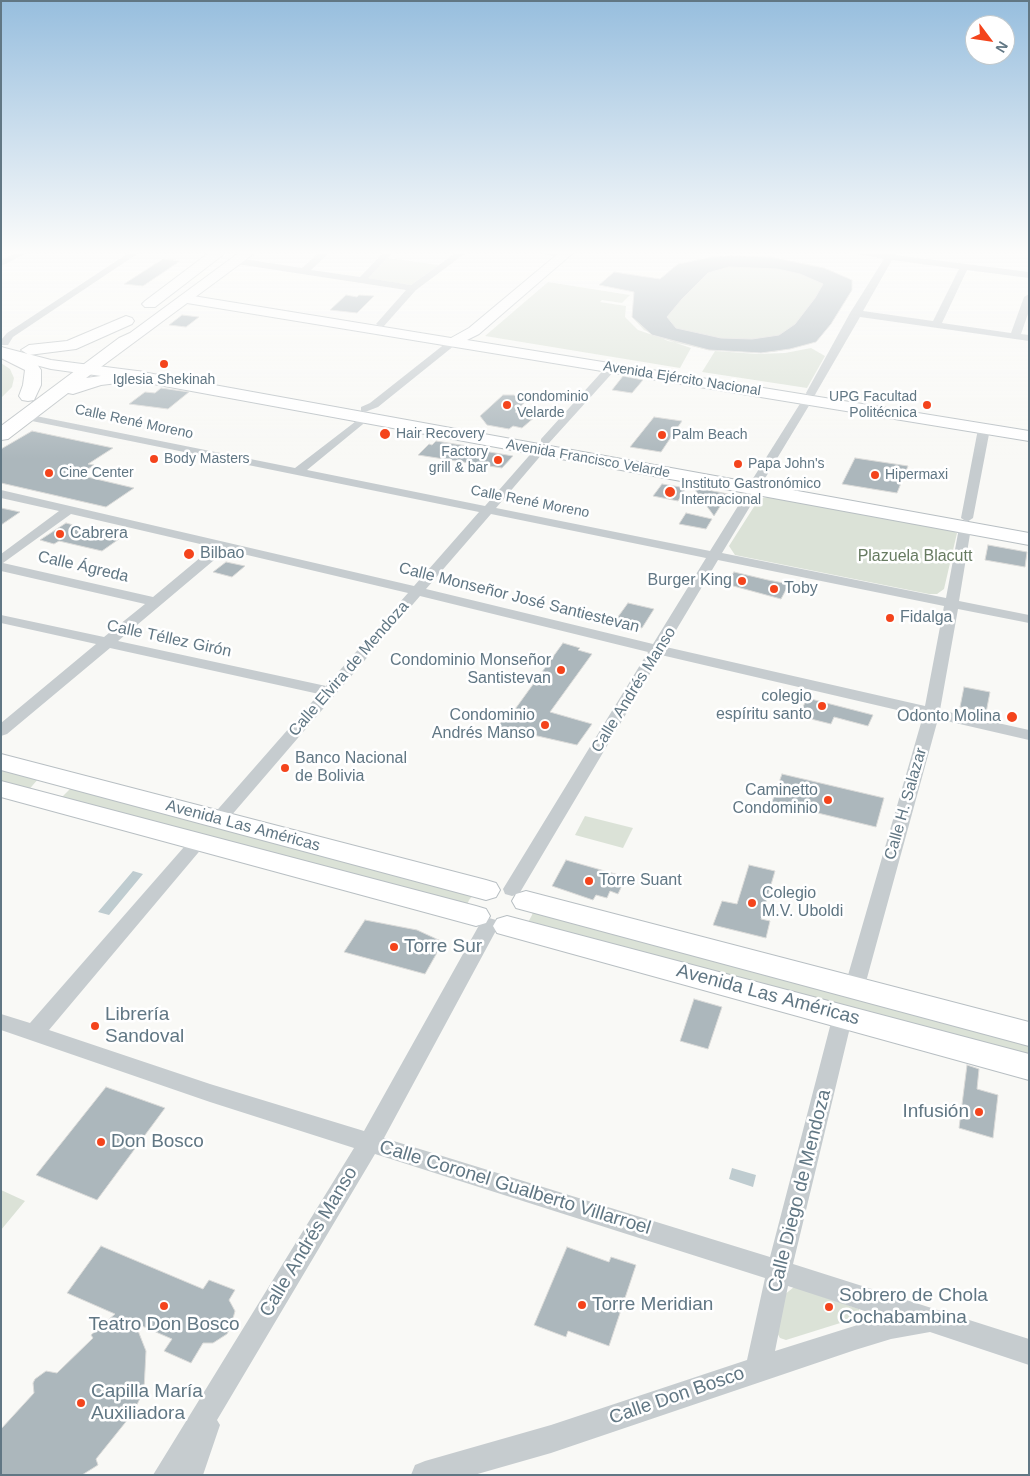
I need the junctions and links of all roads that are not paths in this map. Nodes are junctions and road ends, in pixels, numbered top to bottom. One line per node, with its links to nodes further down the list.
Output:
1 (31, 321): 19 (street)
2 (126, 321): 20 (main road); 21 (main road)
3 (141, 321): 18 (main road)
4 (157, 321): 18 (main road)
5 (342, 321): 17 (street, Avenida Ejército Nacional)
6 (359, 321): 13 (street, Avenida Ejército Nacional)
7 (384, 321): 13 (street)
8 (485, 321): 17 (street)
9 (851, 321): 24 (street, Calle Andrés Manso)
10 (914, 321): 14 (street)
11 (938, 321): 14 (street)
12 (1020, 321): 15 (street)
13 (381, 324): 17 (street, Avenida Ejército Nacional)
14 (937, 324): 15 (street)
15 (1015, 336): 16 (street)
16 (1029, 338)
17 (457, 339): 22 (street, Avenida Ejército Nacional); 26 (street)
18 (120, 345): 21 (main road); 23 (main road)
19 (2, 347): 20 (street); 21 (street); 25 (main road)
20 (30, 350): 21 (street)
21 (83, 364): 23 (street, Avenida Francisco Velarde); 25 (main road)
22 (614, 365): 24 (street, Avenida Ejército Nacional); 32 (street)
23 (134, 371): 25 (main road); 26 (street, Avenida Francisco Velarde); 26 (street, Avenida Francisco Velarde)
24 (808, 396): 28 (street, Avenida Ejército Nacional); 34 (street, Calle Andrés Manso)
25 (31, 406): 27 (main road); 30 (main road); 33 (street, Calle René Moreno)
26 (363, 412): 32 (street, Avenida Francisco Velarde); 32 (street, Avenida Francisco Velarde); 33 (street)
27 (1, 415)
28 (986, 426): 29 (street, Avenida Ejército Nacional); 31 (street, Avenida Ejército Nacional); 38 (street)
29 (1029, 430)
30 (1, 436)
31 (1029, 436)
32 (542, 446): 34 (street, Avenida Francisco Velarde); 36 (street, Calle Elvira de Mendoza)
33 (298, 470): 36 (street, Calle René Moreno)
34 (756, 485): 38 (street, Avenida Francisco Velarde); 42 (street, Calle Andrés Manso)
35 (1, 494): 37 (street, Calle Monseñor José Santiestevan)
36 (488, 509): 42 (street, Calle René Moreno); 45 (street, Calle Elvira de Mendoza)
37 (69, 510): 41 (street, Calle Monseñor José Santiestevan); 43 (street)
38 (966, 523): 39 (street, Avenida Francisco Velarde); 40 (street, Avenida Francisco Velarde); 47 (street, Calle H. Salazar)
39 (1029, 530)
40 (1029, 539)
41 (223, 546): 45 (street, Calle Monseñor José Santiestevan); 46 (street)
42 (716, 554): 47 (street, Calle René Moreno); 51 (street, Calle Andrés Manso)
43 (1, 560)
44 (1, 567): 46 (street, Calle Ágreda)
45 (417, 591): 51 (street, Calle Monseñor José Santiestevan); 52 (street, Calle Elvira de Mendoza)
46 (156, 602): 50 (street)
47 (951, 603): 49 (street, Calle René Moreno); 53 (street, Calle H. Salazar)
48 (1, 619): 50 (street, Calle Téllez Girón)
49 (1029, 619)
50 (108, 644): 52 (street, Calle Téllez Girón); 54 (street)
51 (658, 650): 53 (street, Calle Monseñor José Santiestevan); 62 (street, Calle Andrés Manso)
52 (330, 692): 60 (street, Calle Elvira de Mendoza)
53 (932, 714): 55 (street, Calle Monseñor José Santiestevan); 64 (street, Calle H. Salazar)
54 (1, 731)
55 (1029, 735)
56 (1, 762): 57 (street, Avenida Las Américas)
57 (61, 778): 59 (street); 60 (street, Avenida Las Américas)
58 (1, 789): 59 (street, Avenida Las Américas)
59 (40, 799): 61 (street, Avenida Las Américas)
60 (218, 820): 62 (street, Avenida Las Américas)
61 (197, 843): 63 (street, Avenida Las Américas); 66 (street)
62 (508, 893): 63 (street); 63 (street); 64 (street, Avenida Las Américas)
63 (491, 922): 64 (street, Avenida Las Américas); 69 (street, Calle Andrés Manso)
64 (849, 1002): 67 (street, Avenida Las Américas); 68 (street, Avenida Las Américas); 70 (street, Calle Diego de Mendoza)
65 (1, 1022): 66 (street, Calle Coronel Gualberto Villarroel)
66 (34, 1033): 69 (street, Calle Coronel Gualberto Villarroel)
67 (1029, 1034)
68 (1029, 1067)
69 (370, 1142): 70 (street, Calle Coronel Gualberto Villarroel); 74 (street, Calle Andrés Manso)
70 (779, 1271): 71 (street, Calle Coronel Gualberto Villarroel); 73 (street, Calle Diego de Mendoza)
71 (930, 1321): 72 (street, Calle Coronel Gualberto Villarroel); 73 (street, Calle Don Bosco)
72 (1029, 1352)
73 (759, 1368): 75 (street, Calle Don Bosco)
74 (214, 1401): 76 (street, Calle Andrés Manso); 77 (street, Calle Andrés Manso)
75 (458, 1471): 78 (street, Calle Don Bosco)
76 (167, 1475)
77 (189, 1475)
78 (425, 1475)

